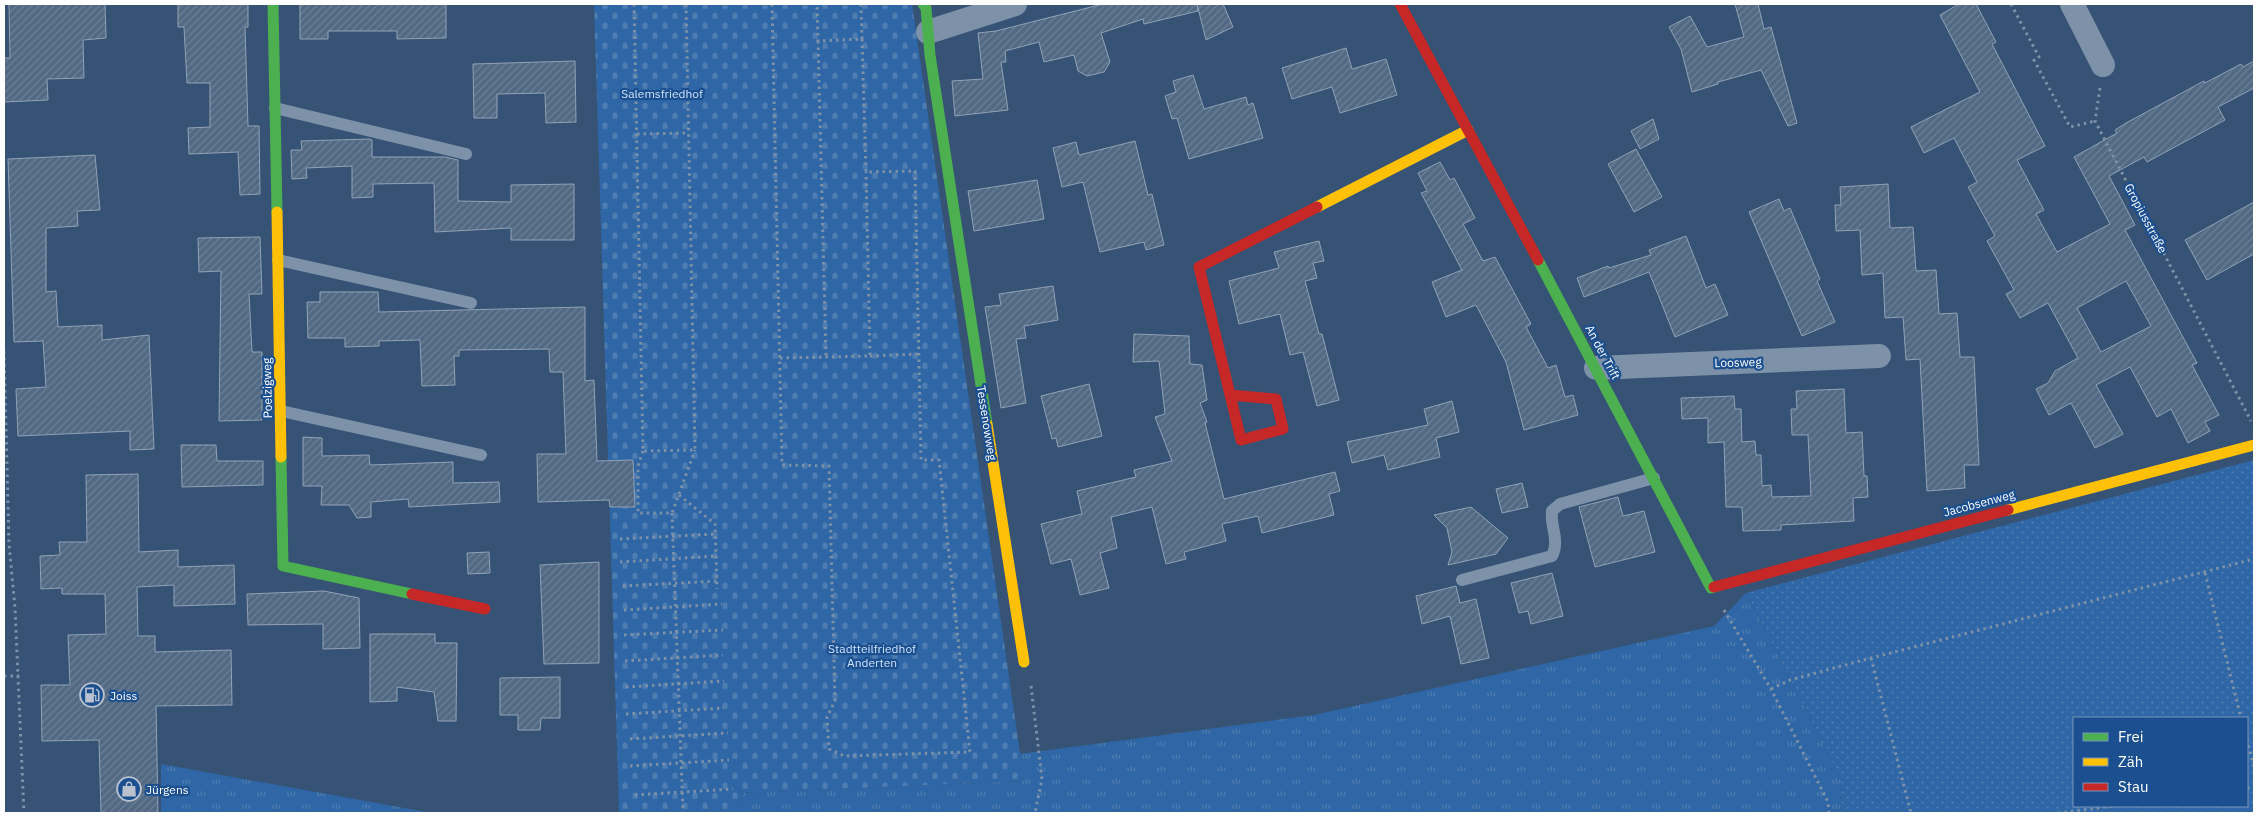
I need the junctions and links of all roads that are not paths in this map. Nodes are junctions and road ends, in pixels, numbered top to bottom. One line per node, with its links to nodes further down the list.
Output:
1 (273, 4): 8 (street, Poelzigweg)
2 (923, 4): 6 (street, Tessenowweg)
3 (1015, 4): 6 (street)
4 (1400, 4): 9 (street, An der Trift)
5 (2072, 4): 7 (street)
6 (928, 32): 23 (street, Tessenowweg)
7 (2103, 65)
8 (275, 108): 10 (lane); 11 (street, Poelzigweg)
9 (1468, 130): 14 (street, An der Trift); 15 (street)
10 (466, 154)
11 (278, 260): 12 (lane); 16 (street, Poelzigweg)
12 (471, 303)
13 (1879, 356): 14 (street, Loosweg)
14 (1596, 368): 19 (street, An der Trift)
15 (1230, 395): 15 (street)
16 (281, 411): 18 (lane); 22 (street, Poelzigweg)
17 (2254, 446): 21 (street, Jacobsenweg)
18 (481, 456)
19 (1654, 478): 20 (lane); 21 (street, An der Trift)
20 (1462, 580)
21 (1711, 588)
22 (485, 609)
23 (1024, 662)

